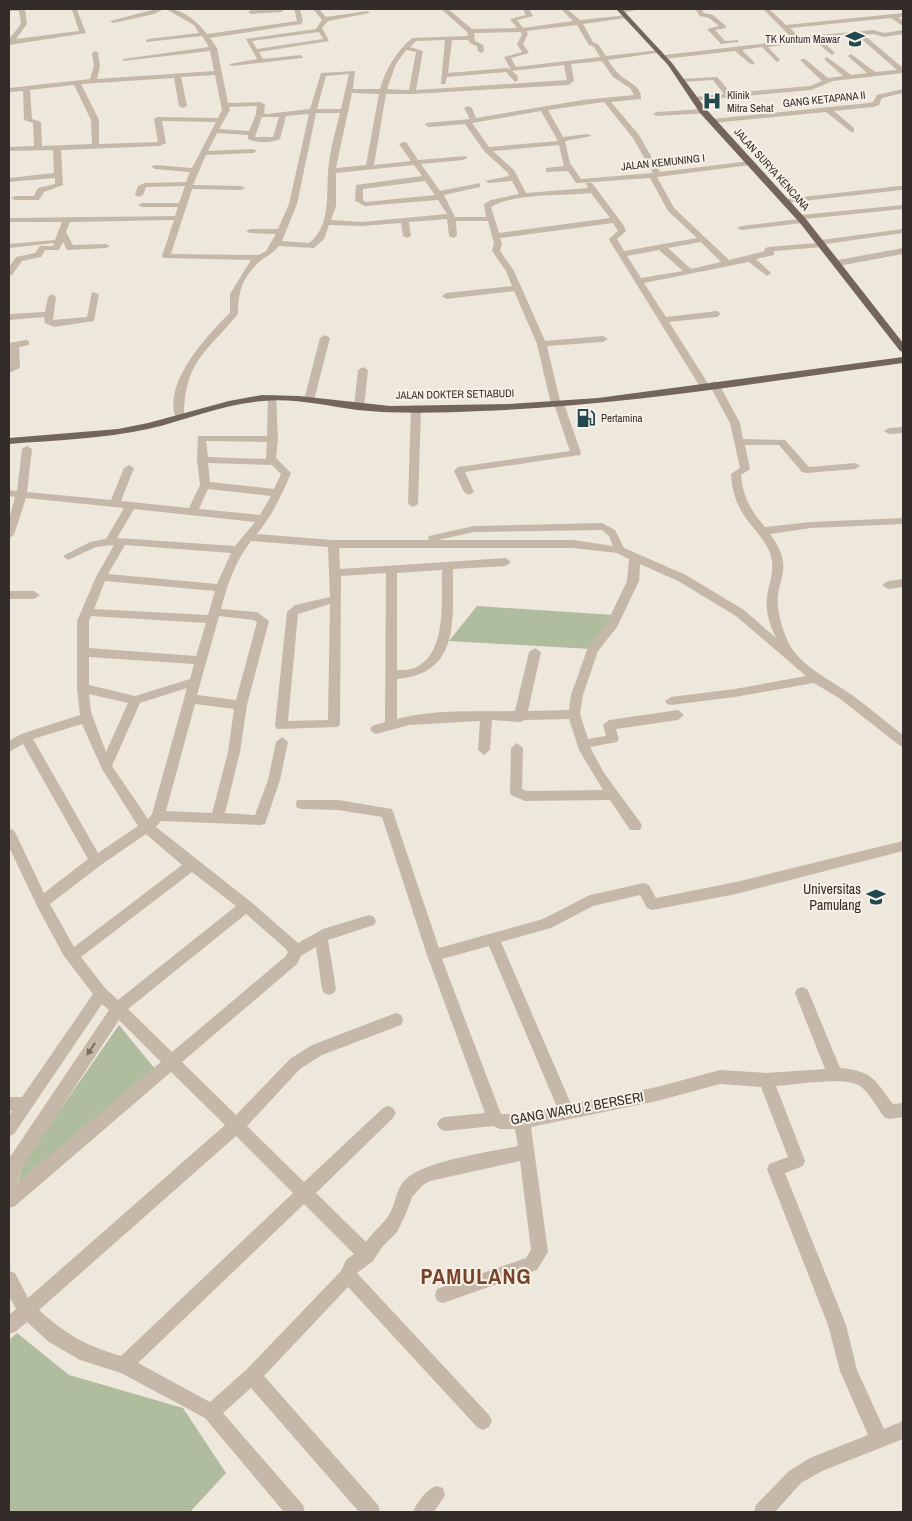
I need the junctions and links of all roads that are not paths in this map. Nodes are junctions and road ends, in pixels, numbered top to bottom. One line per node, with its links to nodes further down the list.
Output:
1 (9, 9): 2 (street)
2 (22, 9): 36 (street)
3 (84, 9): 15 (street)
4 (161, 9): 23 (street)
5 (170, 9): 32 (street)
6 (296, 9): 26 (street)
7 (316, 9): 22 (street)
8 (444, 9): 33 (street)
9 (526, 9): 29 (street)
10 (564, 9): 24 (street)
11 (638, 9): 18 (street)
12 (698, 9): 35 (street)
13 (766, 9): 27 (street)
14 (66, 10): 15 (street)
15 (74, 10): 36 (street)
16 (282, 10): 17 (street)
17 (250, 11): 26 (street)
18 (622, 12): 24 (street); 45 (main road, JALAN SURYA KENCANA)
19 (367, 13): 22 (street)
20 (903, 15): 21 (street)
21 (892, 16): 25 (street); 27 (street)
22 (325, 19): 28 (street)
23 (113, 21)
24 (579, 23): 29 (street); 48 (street)
25 (903, 24)
26 (261, 28): 32 (street)
27 (785, 28): 35 (street)
28 (320, 30): 42 (street); 42 (street)
29 (522, 30): 33 (street); 54 (street)
30 (903, 32): 31 (street)
31 (859, 34): 35 (street); 55 (street)
32 (206, 35): 38 (street); 44 (street)
33 (471, 35): 34 (street); 41 (street)
34 (449, 38): 39 (street); 59 (street)
35 (793, 39): 37 (street); 62 (street); 66 (street)
36 (11, 42)
37 (763, 45): 40 (street); 50 (street)
38 (214, 48): 44 (street); 56 (street)
39 (406, 48): 75 (street); 76 (street)
40 (736, 48): 45 (street); 52 (street)
41 (480, 51)
42 (255, 52): 51 (street)
43 (95, 53): 65 (street)
44 (157, 54): 49 (street)
45 (662, 55): 48 (street); 64 (main road, JALAN SURYA KENCANA)
46 (851, 56): 57 (street)
47 (300, 57): 51 (street)
48 (604, 58): 54 (street); 79 (street)
49 (125, 60)
50 (778, 60)
51 (262, 62): 53 (street)
52 (752, 63)
53 (232, 64)
54 (566, 67): 60 (street); 68 (street)
55 (903, 71): 58 (street)
56 (218, 73): 61 (street); 80 (street)
57 (873, 74): 58 (street); 62 (street)
58 (883, 74): 63 (street)
59 (444, 75): 60 (street); 72 (street)
60 (514, 75): 68 (street)
61 (177, 76): 65 (street); 81 (street)
62 (849, 77): 66 (street)
63 (889, 79)
64 (681, 80): 77 (street); 78 (main road, JALAN SURYA KENCANA)
65 (93, 81): 67 (street)
66 (827, 81): 77 (street)
67 (77, 82): 70 (street); 101 (street)
68 (517, 85): 72 (street)
69 (896, 85): 74 (street)
70 (26, 89): 71 (street); 102 (street)
71 (9, 90)
72 (442, 90): 76 (street)
73 (349, 91): 75 (street); 85 (street); 86 (street)
74 (903, 91): 84 (street, GANG KETAPANA II)
75 (382, 92): 76 (street); 112 (street)
76 (412, 92)
77 (729, 96): 78 (street)
78 (694, 99): 87 (main road, JALAN SURYA KENCANA)
79 (605, 100): 83 (street); 118 (street)
80 (226, 105): 88 (street); 91 (street)
81 (183, 106)
82 (468, 108): 92 (street)
83 (544, 110): 92 (street); 99 (street)
84 (829, 110): 93 (street, GANG KETAPANA II); 96 (street)
85 (313, 111): 86 (street); 90 (street); 149 (street)
86 (344, 111): 116 (street)
87 (703, 111): 89 (street); 93 (main road, JALAN SURYA KENCANA)
88 (260, 114): 90 (street); 97 (street)
89 (657, 114)
90 (282, 115): 97 (street)
91 (220, 120): 95 (street); 101 (street)
92 (470, 121): 94 (street); 105 (street)
93 (712, 121): 110 (main road, JALAN SURYA KENCANA)
94 (429, 125)
95 (214, 130): 97 (street); 107 (street)
96 (851, 130)
97 (252, 133)
98 (588, 136): 99 (street)
99 (561, 141): 105 (street); 113 (street)
100 (403, 144): 109 (street)
101 (95, 146): 103 (street)
102 (38, 148): 103 (street); 104 (street)
103 (57, 148): 117 (street)
104 (9, 149)
105 (487, 149): 120 (street)
106 (253, 151): 107 (street)
107 (203, 152): 114 (street)
108 (463, 158): 109 (street)
109 (417, 163): 112 (street); 119 (street)
110 (750, 163): 118 (street, JALAN KEMUNING I); 133 (main road, JALAN SURYA KENCANA)
111 (156, 167): 114 (street)
112 (370, 167): 116 (street)
113 (570, 168): 115 (street); 123 (street)
114 (194, 170): 125 (street)
115 (549, 170)
116 (332, 171): 144 (street)
117 (58, 175): 121 (street); 132 (street)
118 (655, 175): 123 (street, JALAN KEMUNING I); 154 (street)
119 (426, 178): 131 (street); 131 (street)
120 (514, 178): 122 (street); 130 (street)
121 (9, 180)
122 (489, 181)
123 (582, 181): 128 (street)
124 (477, 185): 131 (street)
125 (189, 186): 126 (street); 129 (street); 135 (street)
126 (241, 188)
127 (899, 188): 133 (street)
128 (594, 190): 130 (street); 143 (street)
129 (139, 195)
130 (522, 195): 139 (street)
131 (440, 196): 138 (street)
132 (15, 198)
133 (785, 201): 140 (main road, JALAN SURYA KENCANA)
134 (142, 205): 135 (street)
135 (182, 205): 137 (street)
136 (903, 207): 140 (street)
137 (177, 218): 142 (street); 162 (street)
138 (451, 218): 139 (street); 145 (street); 151 (street)
139 (492, 219): 152 (street)
140 (802, 219): 146 (street); 156 (main road, JALAN SURYA KENCANA)
141 (9, 220): 142 (street)
142 (67, 220): 153 (street)
143 (616, 220): 152 (street); 161 (street)
144 (326, 222): 145 (street); 155 (street)
145 (405, 222): 150 (street)
146 (741, 228)
147 (250, 231): 149 (street)
148 (903, 231): 156 (street)
149 (282, 232): 155 (street)
150 (407, 236)
151 (453, 236)
152 (496, 236): 170 (street)
153 (60, 237): 157 (street); 158 (street); 167 (street)
154 (700, 240): 159 (street); 164 (street)
155 (277, 243): 162 (street)
156 (822, 243): 163 (street); 165 (main road, JALAN SURYA KENCANA)
157 (9, 246)
158 (106, 246)
159 (661, 247): 161 (street); 166 (street)
160 (903, 251): 165 (street)
161 (622, 254): 169 (street)
162 (261, 258): 195 (street)
163 (752, 258): 164 (street); 168 (street)
164 (726, 262): 166 (street)
165 (838, 263): 183 (main road, JALAN SURYA KENCANA)
166 (689, 271): 169 (street)
167 (9, 273)
168 (767, 273)
169 (639, 281): 177 (street)
170 (517, 288): 172 (street); 181 (street)
171 (95, 294): 174 (street)
172 (446, 296)
173 (52, 297): 174 (street)
174 (49, 314): 176 (street)
175 (717, 314): 177 (street)
176 (9, 317)
177 (664, 320): 189 (street)
178 (325, 338): 191 (street)
179 (603, 339): 181 (street)
180 (26, 343): 182 (street)
181 (542, 344): 192 (street)
182 (11, 345): 185 (street)
183 (903, 349)
184 (903, 360): 189 (main road, JALAN DOKTER SETIABUDI)
185 (9, 370)
186 (364, 370): 193 (street)
187 (20, 375): 188 (street)
188 (9, 376)
189 (709, 384): 192 (main road, JALAN DOKTER SETIABUDI); 200 (street)
190 (273, 397): 191 (main road, JALAN DOKTER SETIABUDI); 195 (main road, JALAN DOKTER SETIABUDI); 198 (street)
191 (308, 400): 193 (main road, JALAN DOKTER SETIABUDI)
192 (557, 404): 194 (main road, JALAN DOKTER SETIABUDI); 207 (street)
193 (359, 407): 194 (main road, JALAN DOKTER SETIABUDI)
194 (416, 408): 212 (street)
195 (179, 414): 199 (main road, JALAN DOKTER SETIABUDI)
196 (903, 430): 197 (street)
197 (889, 431)
198 (273, 439): 202 (street); 203 (street)
199 (9, 440)
200 (738, 442): 204 (street); 218 (street)
201 (27, 449): 210 (street)
202 (202, 460): 203 (street); 206 (street)
203 (273, 462): 208 (street)
204 (855, 466)
205 (128, 468): 211 (street)
206 (205, 485): 208 (street); 214 (street)
207 (469, 492)
208 (278, 493): 215 (street)
209 (9, 494): 210 (street)
210 (22, 494): 211 (street); 219 (street)
211 (115, 504): 213 (street)
212 (413, 504)
213 (132, 506): 214 (street); 222 (street)
214 (192, 512): 215 (street)
215 (263, 519): 220 (street)
216 (903, 521): 218 (street)
217 (474, 529): 221 (street); 223 (street); 225 (street)
218 (763, 531): 246 (street)
219 (9, 534)
220 (250, 537): 224 (street); 227 (street)
221 (614, 537): 226 (street); 228 (street)
222 (116, 541): 227 (street); 229 (street); 235 (street)
223 (507, 542): 225 (street); 226 (street)
224 (333, 544): 225 (street); 234 (street)
225 (402, 544)
226 (601, 547): 228 (street)
227 (238, 550): 238 (street)
228 (619, 550): 230 (street)
229 (68, 556)
230 (635, 557): 246 (street); 256 (street)
231 (506, 562): 232 (street)
232 (448, 565): 233 (street); 248 (street)
233 (392, 569): 234 (street); 248 (street)
234 (336, 573): 241 (street)
235 (101, 577): 238 (street); 242 (street)
236 (903, 583): 237 (street)
237 (888, 585)
238 (221, 588): 243 (street)
239 (34, 594): 240 (street)
240 (9, 595)
241 (336, 599): 241 (street)
242 (85, 612): 243 (street); 244 (street)
243 (212, 615): 247 (street); 255 (street)
244 (82, 652): 247 (street); 251 (street)
245 (535, 652): 259 (street)
246 (792, 657): 249 (street)
247 (199, 660): 250 (street)
248 (391, 675): 261 (street)
249 (816, 678): 254 (street); 265 (street)
250 (194, 682): 252 (street); 253 (street)
251 (83, 688): 253 (street); 260 (street)
252 (192, 699): 255 (street); 273 (street)
253 (135, 700): 270 (street)
254 (672, 701)
255 (242, 705): 274 (street)
256 (574, 714): 259 (street); 266 (street)
257 (678, 714): 266 (street)
258 (486, 717): 259 (street); 262 (street); 269 (street)
259 (520, 717)
260 (86, 718): 263 (street); 270 (street)
261 (391, 720)
262 (376, 729)
263 (25, 738): 267 (street); 279 (street)
264 (282, 742): 274 (street)
265 (903, 742)
266 (582, 744): 271 (street)
267 (9, 748)
268 (517, 748): 271 (street)
269 (484, 750)
270 (106, 766): 276 (street)
271 (614, 795): 275 (street)
272 (302, 804): 288 (street, GANG WARU 2 BERSERI)
273 (158, 816): 274 (street); 276 (street)
274 (217, 818)
275 (636, 826)
276 (146, 827): 279 (street); 280 (street)
277 (9, 834): 281 (street)
278 (903, 846): 285 (street)
279 (96, 861): 281 (street)
280 (192, 865): 282 (street); 287 (street)
281 (43, 902): 287 (street)
282 (246, 906): 286 (street); 292 (street)
283 (369, 921): 284 (street)
284 (321, 937): 286 (street); 289 (street)
285 (493, 940): 288 (street); 299 (street)
286 (295, 952): 294 (street)
287 (74, 955): 291 (street)
288 (434, 955): 301 (street, GANG WARU 2 BERSERI)
289 (328, 989)
290 (802, 993): 295 (street)
291 (100, 995): 292 (street); 297 (street)
292 (118, 1009): 294 (street); 307 (street, one-way to 307)
293 (396, 1020): 304 (street)
294 (170, 1062): 304 (street); 309 (street)
295 (835, 1075): 296 (street, GANG WARU 2 BERSERI); 298 (street, GANG WARU 2 BERSERI)
296 (766, 1080): 299 (street, GANG WARU 2 BERSERI); 321 (street)
297 (16, 1104): 305 (street)
298 (903, 1110)
299 (567, 1112): 302 (street, GANG WARU 2 BERSERI)
300 (388, 1113): 308 (street)
301 (495, 1120): 302 (street, GANG WARU 2 BERSERI); 303 (street)
302 (522, 1121): 306 (street)
303 (445, 1124)
304 (236, 1126): 308 (street); 314 (street)
305 (9, 1130)
306 (527, 1152): 310 (street); 313 (street)
307 (9, 1183)
308 (304, 1193): 310 (street); 316 (street)
309 (9, 1200)
310 (367, 1255): 311 (street)
311 (348, 1275): 317 (street); 319 (street)
312 (9, 1279): 314 (street)
313 (443, 1295)
314 (25, 1310): 315 (street); 316 (street)
315 (9, 1326)
316 (124, 1365): 318 (street)
317 (252, 1376): 318 (street); 324 (street)
318 (211, 1412): 323 (street)
319 (482, 1421)
320 (903, 1430): 321 (street)
321 (879, 1440): 326 (street)
322 (436, 1495): 325 (street)
323 (296, 1512)
324 (371, 1512)
325 (422, 1512)
326 (763, 1512)

